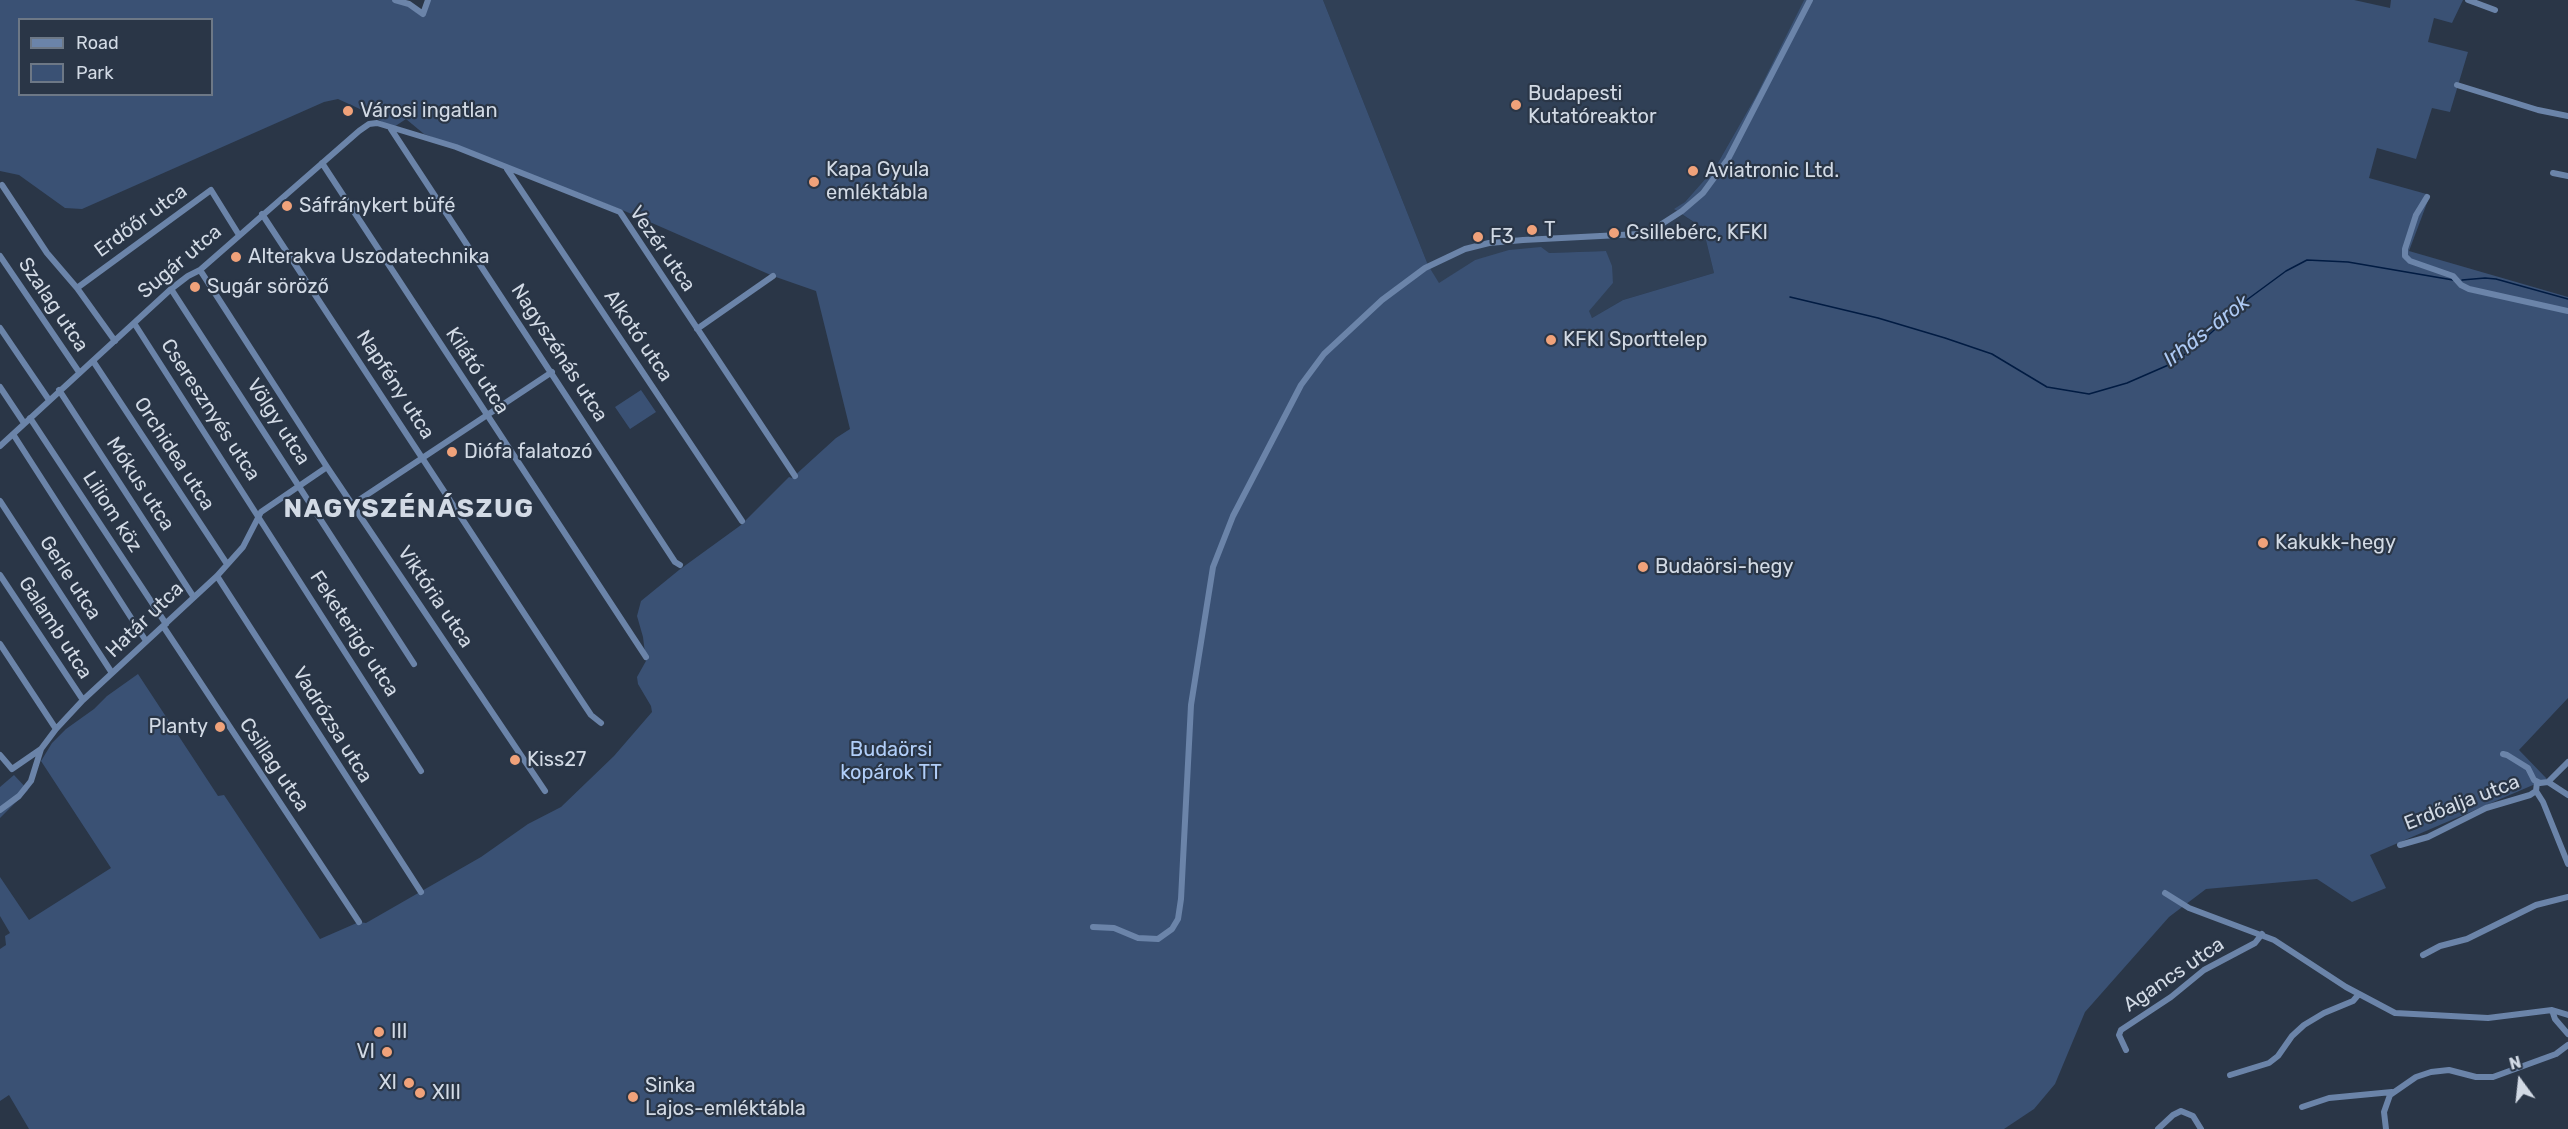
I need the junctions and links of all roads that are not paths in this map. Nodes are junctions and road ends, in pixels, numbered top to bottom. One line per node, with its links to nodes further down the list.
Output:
1 (395, 0): 2 (street)
2 (428, 0)
3 (1810, 0): 77 (street)
4 (2466, 2): 5 (street)
5 (2495, 9)
6 (2457, 85): 7 (street)
7 (2568, 116)
8 (391, 129): 9 (street, Sugár utca); 10 (street, Vezér utca); 29 (street, Nagyszénás utca)
9 (322, 163): 15 (street, Sugár utca); 33 (street, Kilátó utca)
10 (507, 168): 25 (street, Vezér utca); 45 (street, Alkotó utca)
11 (2553, 173): 12 (street)
12 (2568, 176)
13 (2, 185): 20 (street)
14 (2427, 197): 22 (street)
15 (262, 214): 16 (street, Sugár utca); 38 (street, Napfény utca)
16 (238, 235): 18 (street, Sugár utca); 20 (street, Erdőőr utca)
17 (0, 256): 28 (street, Szalag utca)
18 (200, 270): 21 (street, Sugár utca); 39 (street, Viktória utca)
19 (773, 276): 25 (street)
20 (77, 288): 26 (street)
21 (171, 289): 23 (street, Sugár utca); 41 (street, Völgy utca)
22 (2568, 311)
23 (134, 323): 26 (street, Sugár utca); 44 (street, Cseresznyés utca)
24 (0, 328): 32 (street)
25 (697, 329): 40 (street, Vezér utca)
26 (115, 341): 27 (street, Sugár utca)
27 (93, 362): 28 (street, Sugár utca); 46 (street, Orchidea utca)
28 (79, 372): 31 (street, Sugár utca)
29 (552, 372): 33 (street); 47 (street, Nagyszénás utca)
30 (0, 387): 35 (street)
31 (59, 390): 32 (street, Sugár utca); 50 (street, Mókus utca)
32 (49, 400): 34 (street, Sugár utca)
33 (487, 416): 38 (street); 54 (street, Kilátó utca)
34 (30, 418): 35 (street, Sugár utca); 51 (street, Liliom köz)
35 (24, 423): 36 (street, Sugár utca)
36 (13, 434): 37 (street, Sugár utca); 52 (street)
37 (1, 444)
38 (423, 459): 43 (street); 58 (street, Napfény utca)
39 (327, 467): 41 (street); 43 (street, Viktória utca)
40 (795, 476)
41 (300, 486): 44 (street); 55 (street, Völgy utca)
42 (0, 501): 56 (street, Gerle utca)
43 (353, 504): 68 (street, Viktória utca)
44 (258, 515): 46 (street, Határ utca); 64 (street, Feketerigó utca)
45 (742, 521)
46 (227, 564): 49 (street, Határ utca)
47 (680, 565)
48 (0, 575): 57 (street, Galamb utca)
49 (217, 576): 50 (street, Határ utca); 73 (street, Vadrózsa utca)
50 (193, 596): 51 (street, Határ utca)
51 (164, 625): 52 (street, Határ utca); 76 (street, Csillag utca)
52 (146, 641): 56 (street, Határ utca)
53 (0, 644): 59 (street)
54 (646, 657)
55 (414, 664)
56 (112, 673): 57 (street, Határ utca)
57 (83, 700): 59 (street, Határ utca)
58 (601, 723)
59 (56, 729): 60 (street, Határ utca)
60 (41, 750): 62 (street); 70 (street, Határ utca)
61 (2503, 754): 65 (street)
62 (0, 755)
63 (2568, 762): 66 (street)
64 (422, 771)
65 (2537, 782): 66 (street); 67 (street)
66 (2548, 782): 69 (street)
67 (2535, 790): 71 (street, Erdőalja utca); 72 (street)
68 (545, 791)
69 (2568, 795)
70 (0, 810)
71 (2400, 845)
72 (2568, 864)
73 (421, 892)
74 (2165, 893): 78 (street)
75 (2568, 897): 79 (street)
76 (359, 922)
77 (1093, 927)
78 (2262, 934): 80 (street); 85 (street, Agancs utca)
79 (2422, 956)
80 (2359, 994): 81 (street); 86 (street)
81 (2552, 1010): 82 (street); 83 (street)
82 (2568, 1015)
83 (2568, 1034)
84 (2568, 1045): 87 (street)
85 (2126, 1050)
86 (2230, 1075)
87 (2392, 1092): 88 (street); 91 (street)
88 (2302, 1107)
89 (2158, 1129): 90 (street)
90 (2201, 1129)
91 (2386, 1129)

